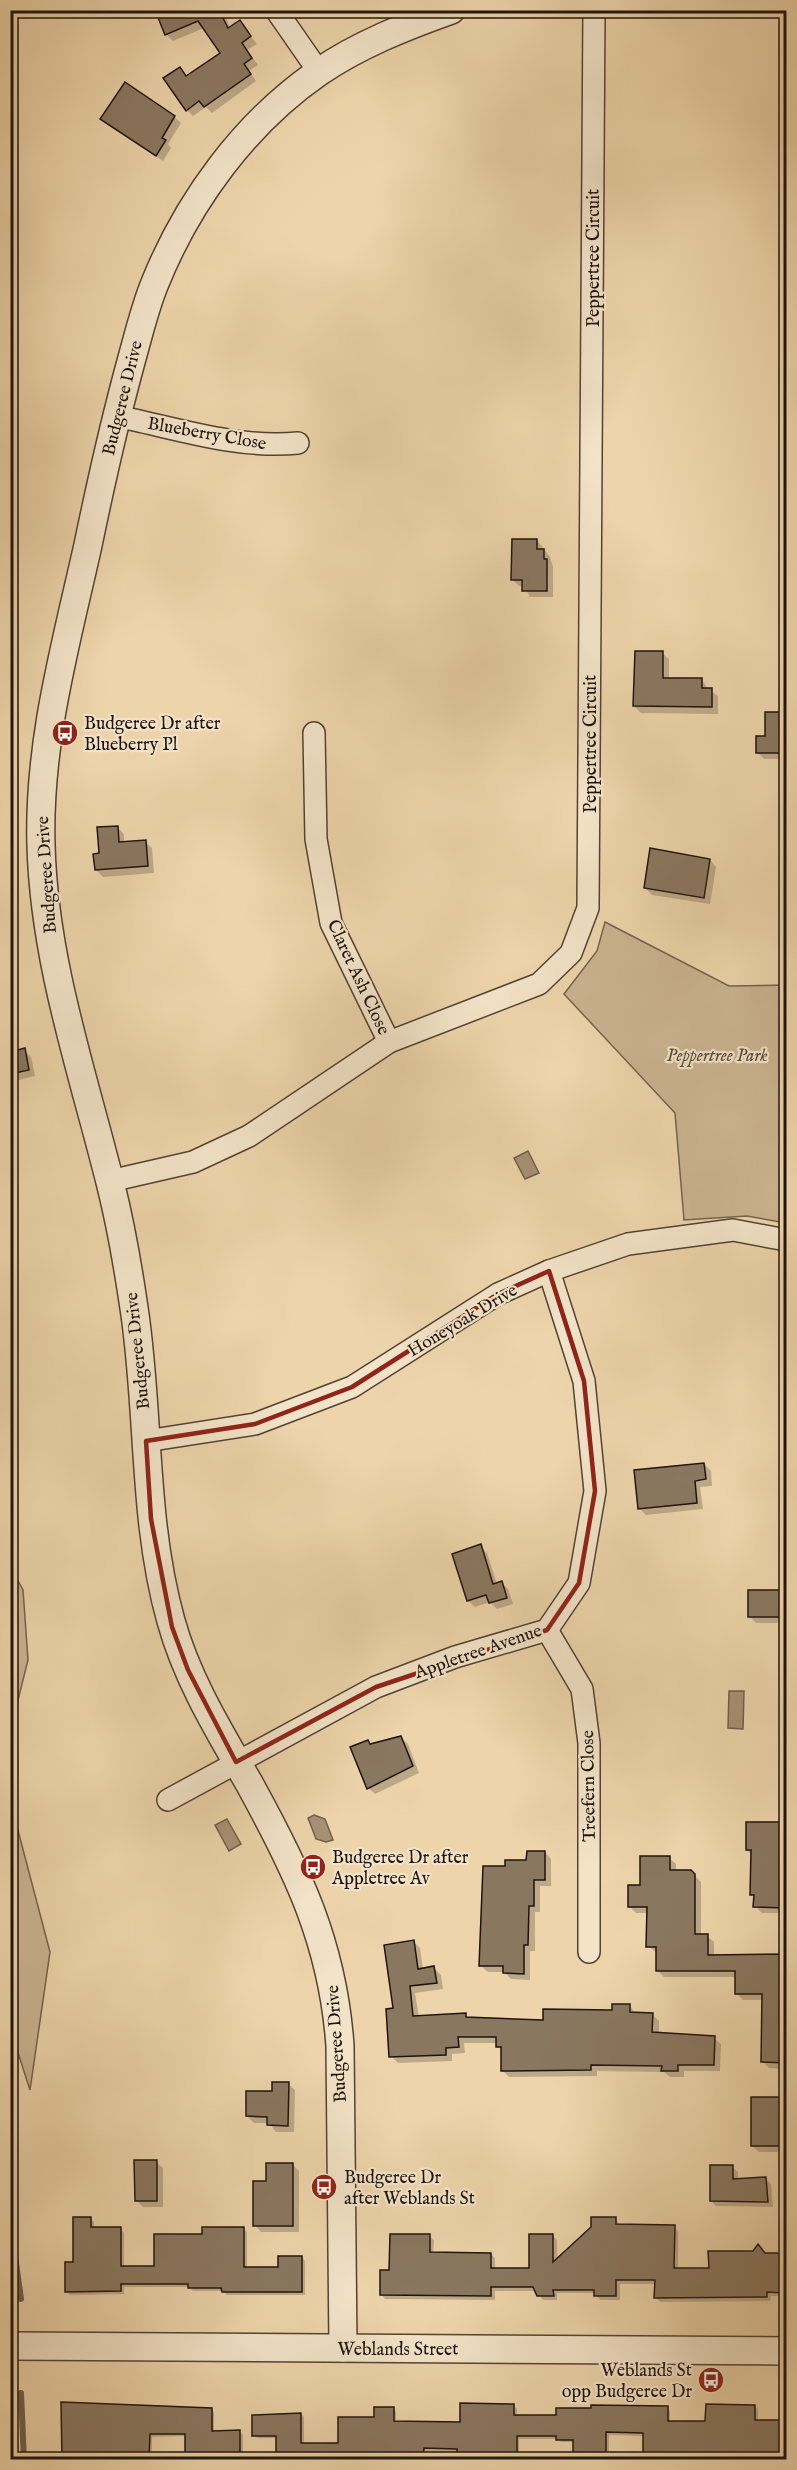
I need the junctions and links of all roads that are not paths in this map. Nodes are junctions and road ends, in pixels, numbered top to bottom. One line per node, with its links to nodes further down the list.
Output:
1 (276, 10): 4 (street)
2 (451, 10): 4 (street, Budgeree Drive)
3 (594, 10): 8 (street, Peppertree Circuit)
4 (319, 72): 5 (street, Budgeree Drive)
5 (116, 416): 6 (street, Blueberry Close); 9 (street, Budgeree Drive)
6 (298, 443)
7 (314, 733): 8 (street, Claret Ash Close)
8 (389, 1042): 9 (street, Peppertree Circuit)
9 (110, 1181): 12 (street, Budgeree Drive)
10 (786, 1240): 11 (street, Honeyoak Drive)
11 (549, 1271): 12 (street, Honeyoak Drive); 13 (street, Appletree Avenue)
12 (146, 1441): 14 (street, Budgeree Drive)
13 (547, 1630): 14 (street, Appletree Avenue); 16 (street, Treefern Close)
14 (236, 1762): 15 (street); 18 (street, Budgeree Drive)
15 (168, 1800)
16 (589, 1952)
17 (10, 2346): 18 (street, Weblands Street)
18 (343, 2348): 19 (street, Weblands Street)
19 (786, 2351)

